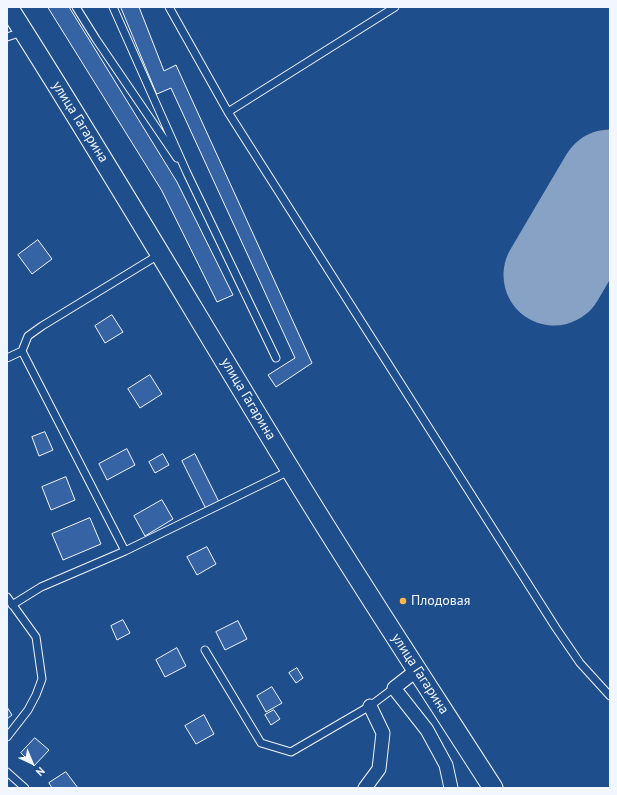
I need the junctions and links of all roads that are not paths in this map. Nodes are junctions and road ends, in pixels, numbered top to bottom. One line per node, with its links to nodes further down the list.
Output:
1 (8, 7): 6 (main road, улица Гагарина)
2 (76, 7): 8 (lane)
3 (113, 7): 8 (lane)
4 (169, 7): 7 (lane)
5 (395, 7): 7 (lane)
6 (15, 34): 9 (main road, улица Гагарина)
7 (228, 112): 20 (lane)
8 (187, 174): 12 (lane)
9 (161, 254): 10 (lane); 13 (main road, улица Гагарина)
10 (22, 350): 11 (lane); 14 (lane)
11 (7, 358)
12 (276, 358)
13 (291, 471): 14 (lane); 18 (main road, улица Гагарина)
14 (125, 551): 16 (lane)
15 (7, 597): 16 (lane)
16 (12, 605): 22 (lane)
17 (205, 650): 21 (lane)
18 (417, 670): 19 (street); 27 (main road, улица Гагарина)
19 (394, 688): 21 (lane); 26 (street)
20 (610, 696)
21 (370, 706): 25 (street)
22 (7, 737)
23 (7, 772): 24 (lane)
24 (25, 788)
25 (364, 788)
26 (451, 788)
27 (493, 788)

